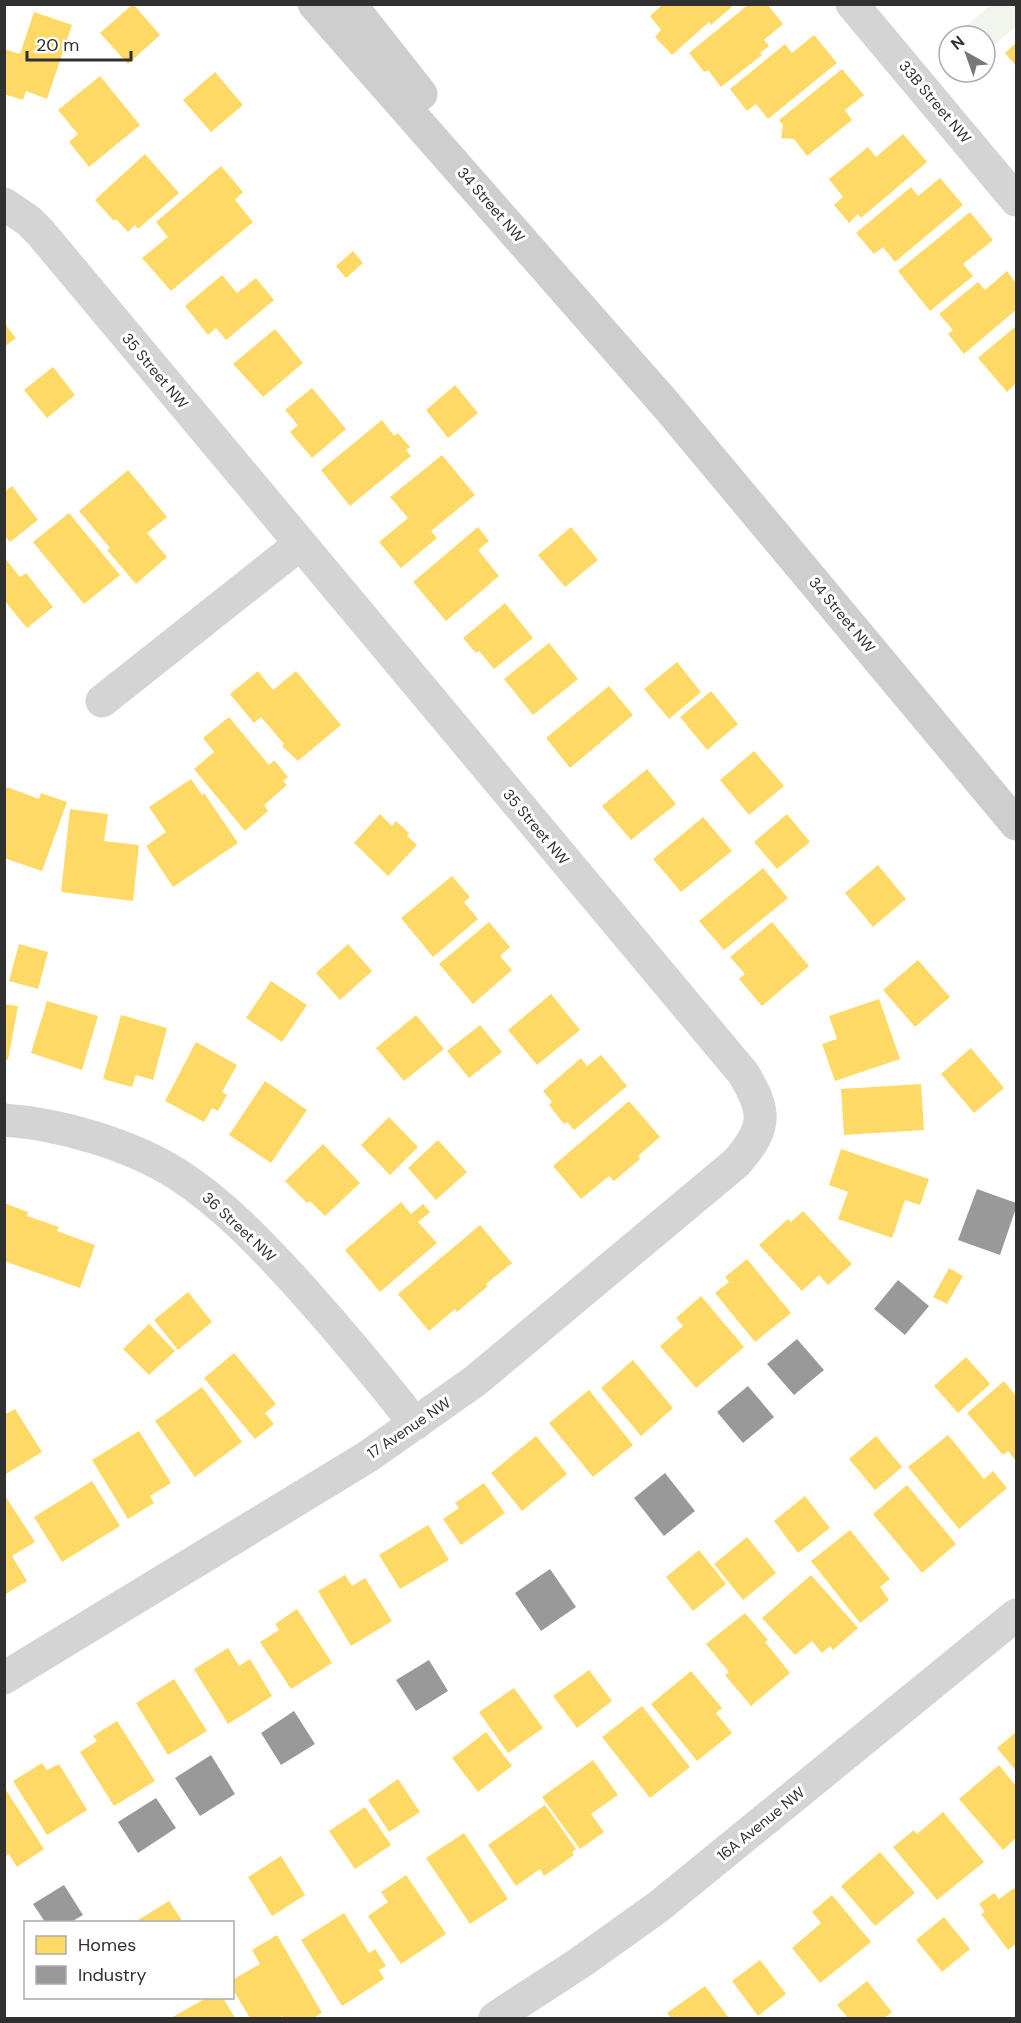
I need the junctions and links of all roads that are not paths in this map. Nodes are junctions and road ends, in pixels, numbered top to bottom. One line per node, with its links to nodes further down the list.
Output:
1 (314, 4): 6 (main road, 34 Street NW)
2 (350, 4): 6 (main road, 34 Street NW)
3 (852, 4): 4 (street, 33B Street NW)
4 (1017, 200)
5 (4, 204): 7 (street, 35 Street NW)
6 (667, 406): 9 (main road, 34 Street NW)
7 (299, 545): 8 (street); 10 (street, 35 Street NW)
8 (102, 701)
9 (1017, 824)
10 (762, 1115): 12 (street, 17 Avenue NW)
11 (4, 1120): 12 (street, 36 Street NW)
12 (415, 1424): 14 (street, 17 Avenue NW)
13 (1017, 1615): 15 (street, 16A Avenue NW)
14 (4, 1678)
15 (495, 2019)

